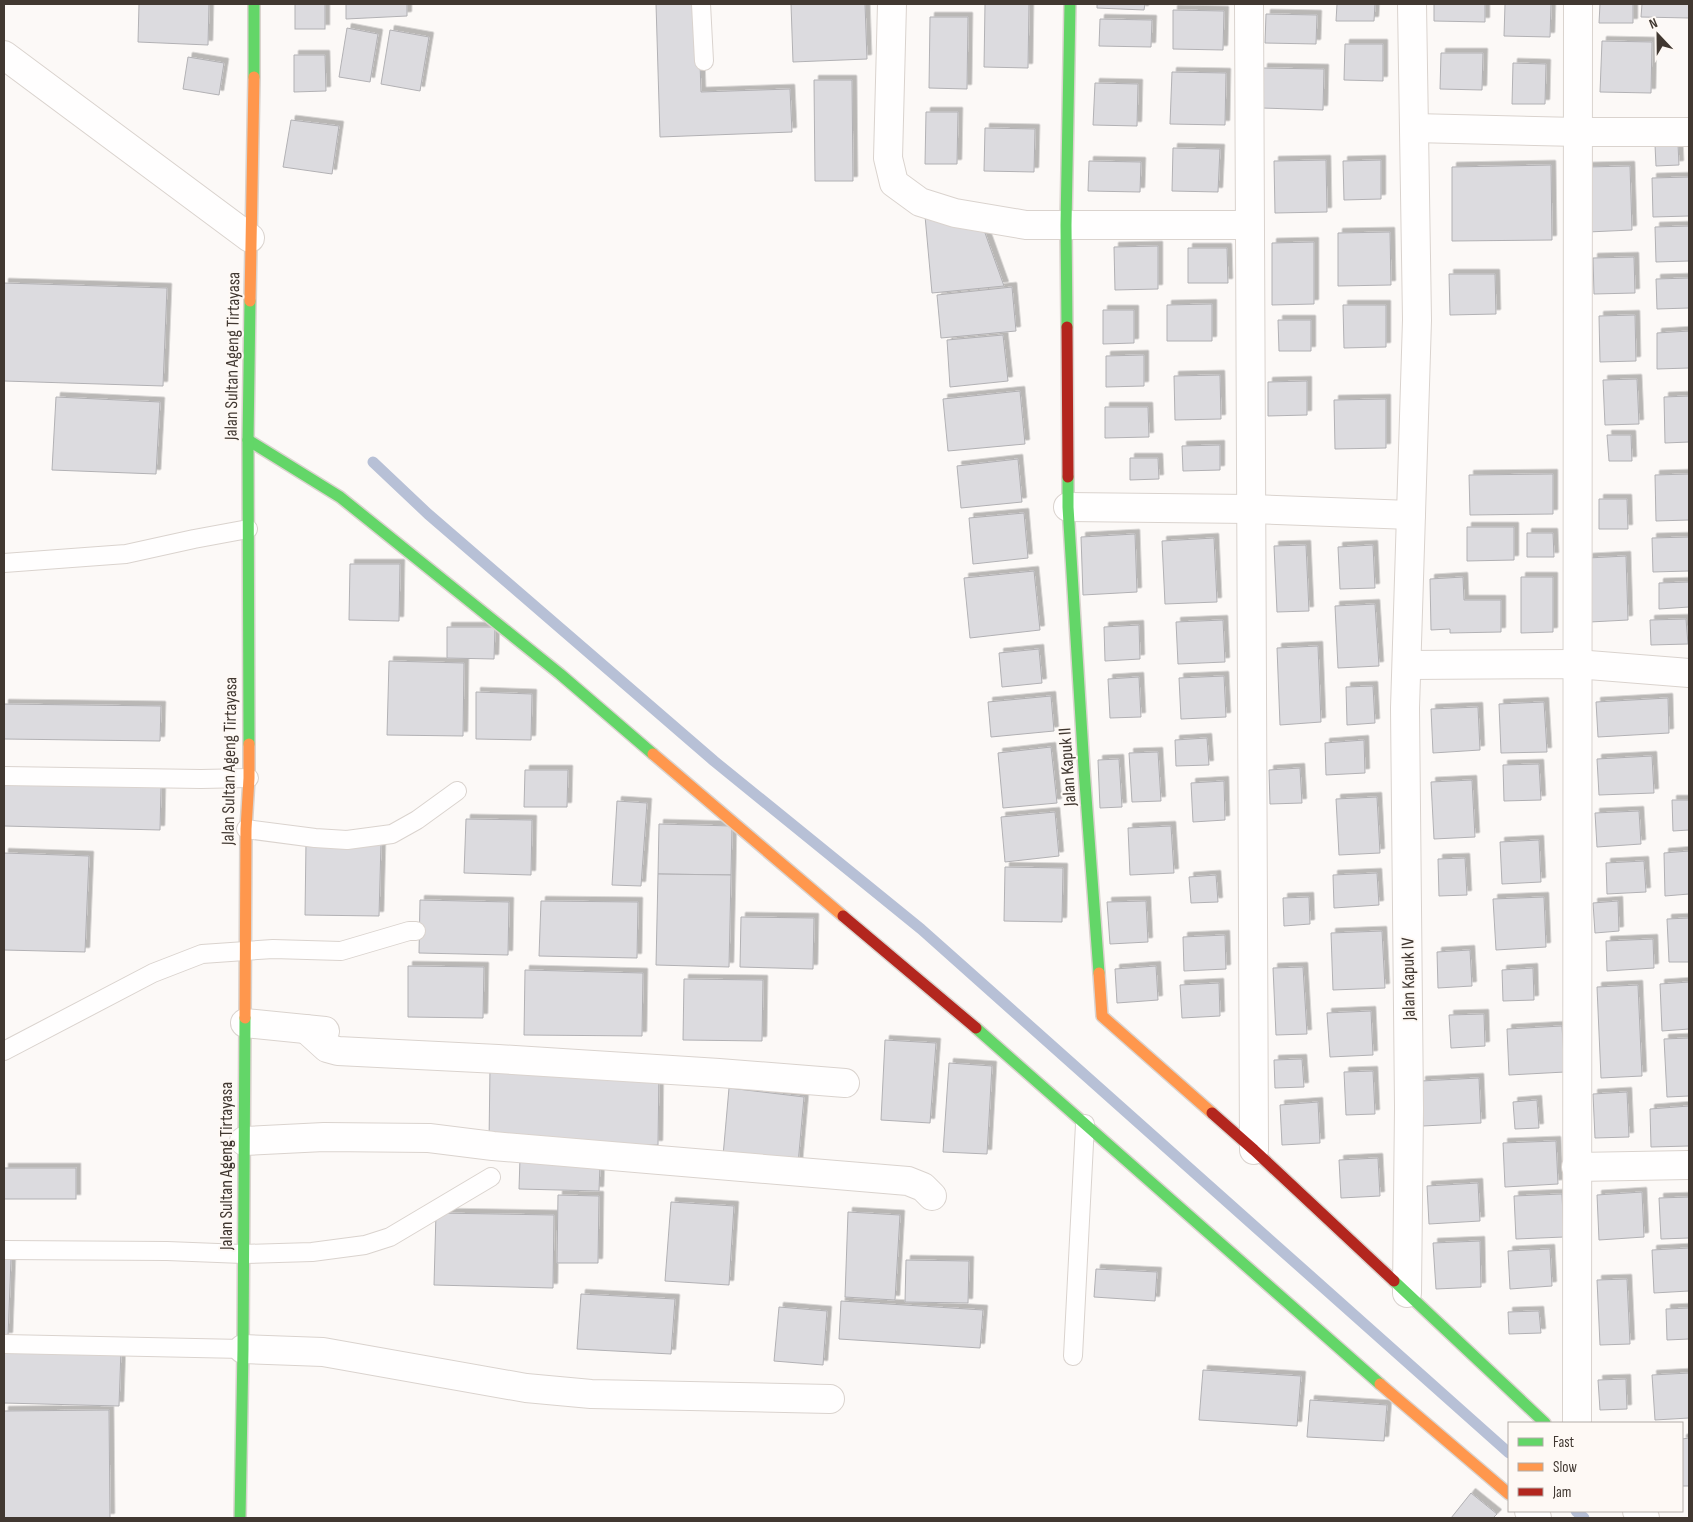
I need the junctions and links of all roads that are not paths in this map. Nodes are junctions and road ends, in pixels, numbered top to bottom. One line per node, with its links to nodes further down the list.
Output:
1 (254, 4): 15 (street, Jalan Sultan Ageng Tirtayasa)
2 (701, 4): 9 (lane)
3 (892, 4): 13 (street)
4 (1070, 4): 13 (street, Jalan Kapuk II)
5 (1248, 4): 14 (street)
6 (1412, 4): 10 (street, Jalan Kapuk IV)
7 (1578, 4): 11 (street)
8 (4, 54): 15 (street)
9 (704, 61)
10 (1414, 128): 11 (street); 19 (street, Jalan Kapuk IV)
11 (1578, 132): 12 (street); 22 (street)
12 (1689, 132)
13 (1066, 225): 14 (street); 17 (street, Jalan Kapuk II)
14 (1249, 226): 18 (street)
15 (250, 238): 16 (street, Jalan Sultan Ageng Tirtayasa)
16 (248, 440): 20 (street, Jalan Sultan Ageng Tirtayasa); 34 (street)
17 (1068, 507): 18 (street); 36 (street, Jalan Kapuk II)
18 (1250, 510): 19 (street); 36 (street)
19 (1411, 515): 23 (street, Jalan Kapuk IV)
20 (248, 529): 21 (lane); 26 (street, Jalan Sultan Ageng Tirtayasa)
21 (4, 562)
22 (1576, 664): 23 (street); 24 (street); 38 (street)
23 (1407, 665): 43 (street, Jalan Kapuk IV)
24 (1689, 673)
25 (4, 776): 26 (lane)
26 (249, 778): 28 (street, Jalan Sultan Ageng Tirtayasa)
27 (457, 791): 28 (lane)
28 (246, 829): 30 (street, Jalan Sultan Ageng Tirtayasa)
29 (416, 931): 30 (lane)
30 (245, 950): 31 (street, Jalan Sultan Ageng Tirtayasa); 32 (lane)
31 (256, 1025): 33 (street); 35 (street, Jalan Sultan Ageng Tirtayasa)
32 (4, 1051)
33 (845, 1083)
34 (1085, 1124): 46 (lane); 50 (street)
35 (244, 1141): 40 (street); 42 (street, Jalan Sultan Ageng Tirtayasa)
36 (1254, 1150): 43 (street)
37 (1689, 1165): 38 (street)
38 (1576, 1167): 49 (street)
39 (491, 1177): 42 (lane)
40 (932, 1196)
41 (4, 1250): 42 (lane)
42 (243, 1254): 45 (street, Jalan Sultan Ageng Tirtayasa)
43 (1407, 1293): 48 (street)
44 (4, 1344): 45 (lane)
45 (243, 1349): 47 (street); 51 (street, Jalan Sultan Ageng Tirtayasa)
46 (1073, 1356)
47 (830, 1399)
48 (1544, 1422)
49 (1576, 1422)
50 (1508, 1493)
51 (240, 1518)

